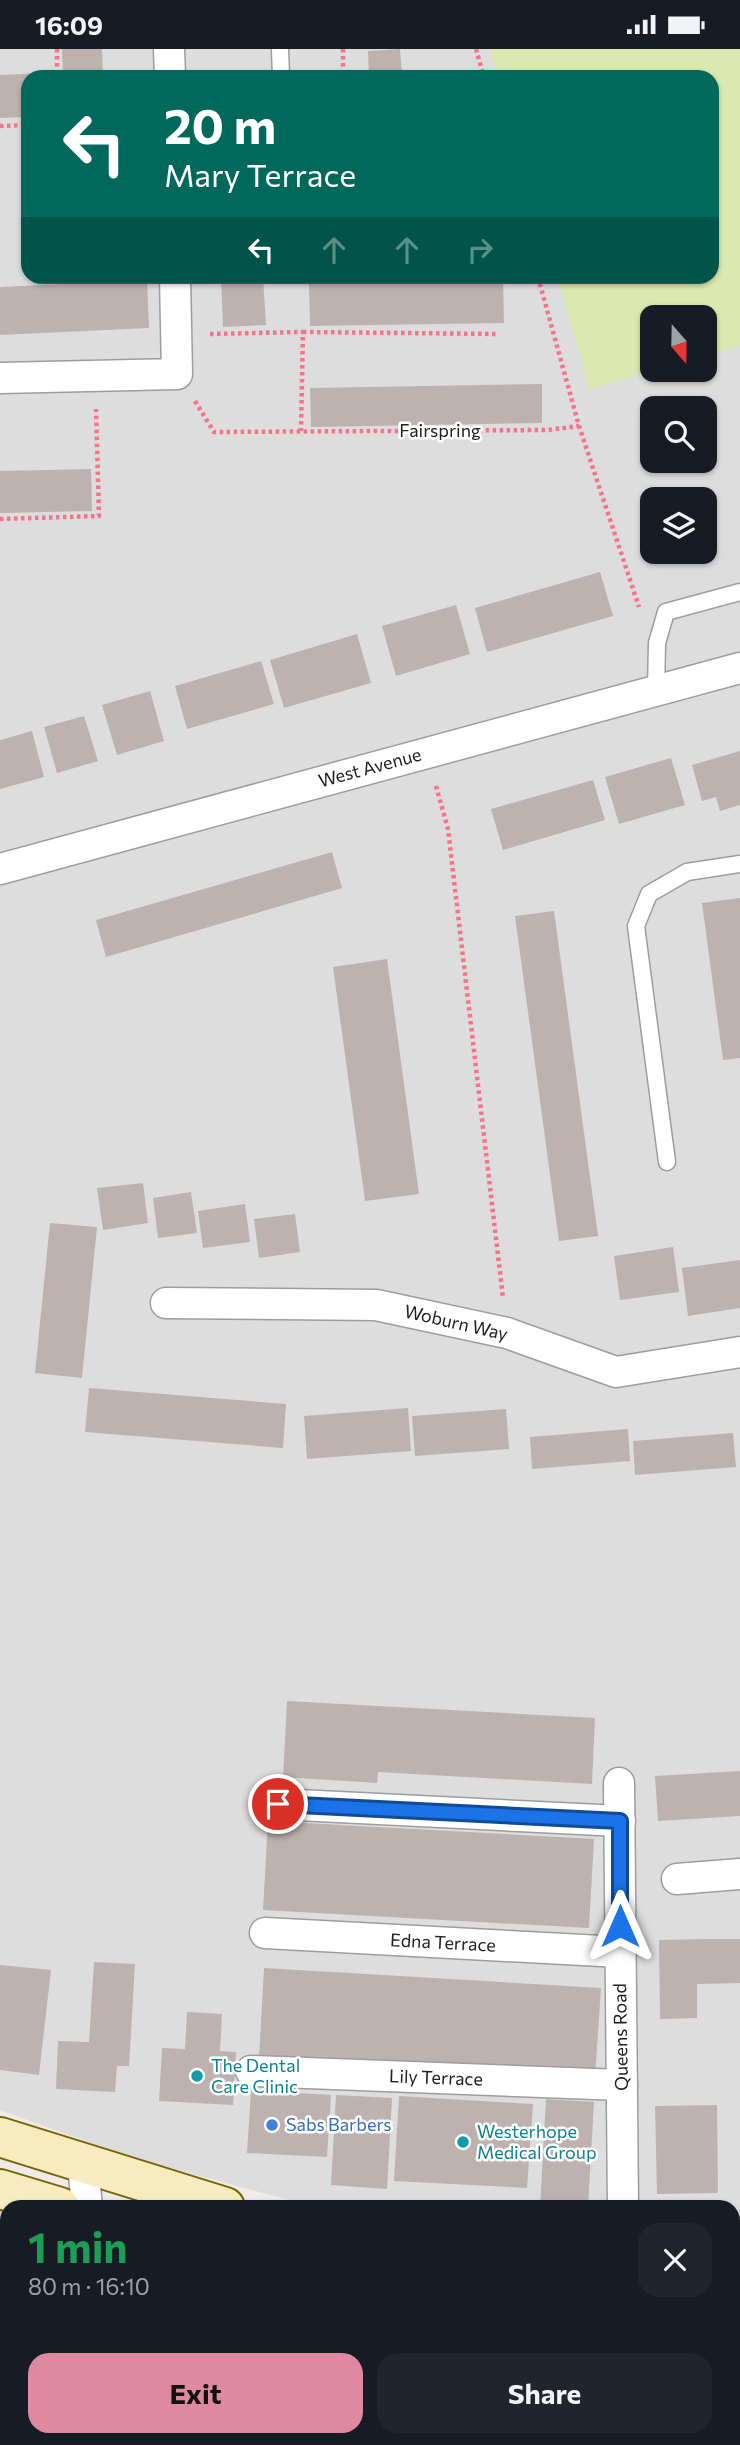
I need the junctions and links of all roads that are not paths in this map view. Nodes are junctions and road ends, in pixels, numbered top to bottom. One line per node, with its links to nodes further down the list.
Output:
1 (169, 49): 3 (street)
2 (280, 49): 4 (lane)
3 (170, 70)
4 (281, 70)
5 (175, 284): 6 (street)
6 (0, 378)
7 (740, 592): 9 (lane)
8 (740, 668): 9 (street, West Avenue)
9 (656, 691): 11 (street, West Avenue)
10 (740, 864): 12 (lane)
11 (0, 869)
12 (667, 1162)
13 (166, 1303): 14 (street, Woburn Way)
14 (740, 1352)
15 (619, 1783): 17 (street, Queens Road)
16 (278, 1804): 17 (street)
17 (620, 1821): 21 (street, Queens Road)
18 (740, 1874): 19 (street)
19 (677, 1879)
20 (265, 1933): 21 (street, Edna Terrace)
21 (620, 1952): 23 (street, Queens Road)
22 (251, 2071): 23 (street, Lily Terrace)
23 (622, 2085): 30 (street, Queens Road)
24 (0, 2137): 25 (main road)
25 (83, 2165): 28 (street); 29 (main road)
26 (0, 2189): 27 (main road)
27 (37, 2200)
28 (86, 2200)
29 (201, 2200)
30 (622, 2200)

